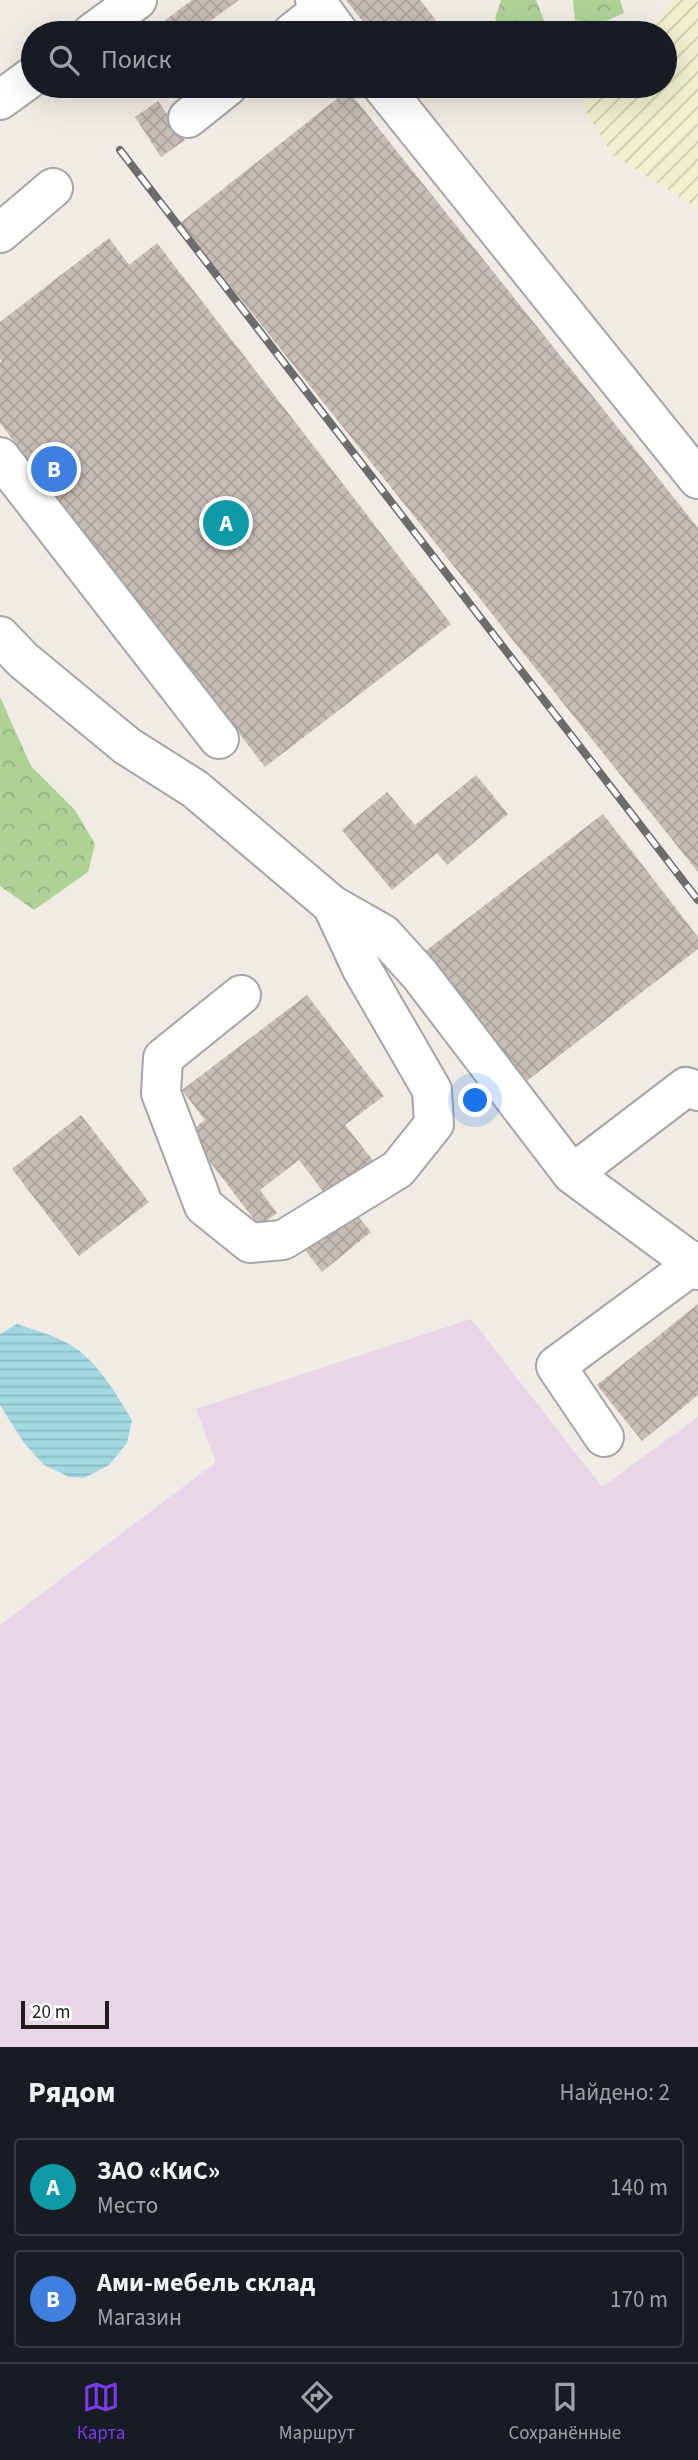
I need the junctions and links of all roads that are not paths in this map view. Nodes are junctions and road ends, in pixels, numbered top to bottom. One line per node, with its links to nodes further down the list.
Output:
1 (137, 0): 2 (street)
2 (108, 21)
3 (21, 85): 6 (street)
4 (213, 98): 7 (street)
5 (392, 98): 11 (street)
6 (0, 100)
7 (188, 118)
8 (53, 188): 9 (street)
9 (0, 233)
10 (0, 457): 13 (street)
11 (698, 479)
12 (0, 636): 14 (street)
13 (219, 739)
14 (332, 905): 15 (street); 17 (street)
15 (241, 995)
16 (698, 1091): 17 (street)
17 (572, 1174): 18 (street)
18 (697, 1265): 19 (street)
19 (604, 1437)

